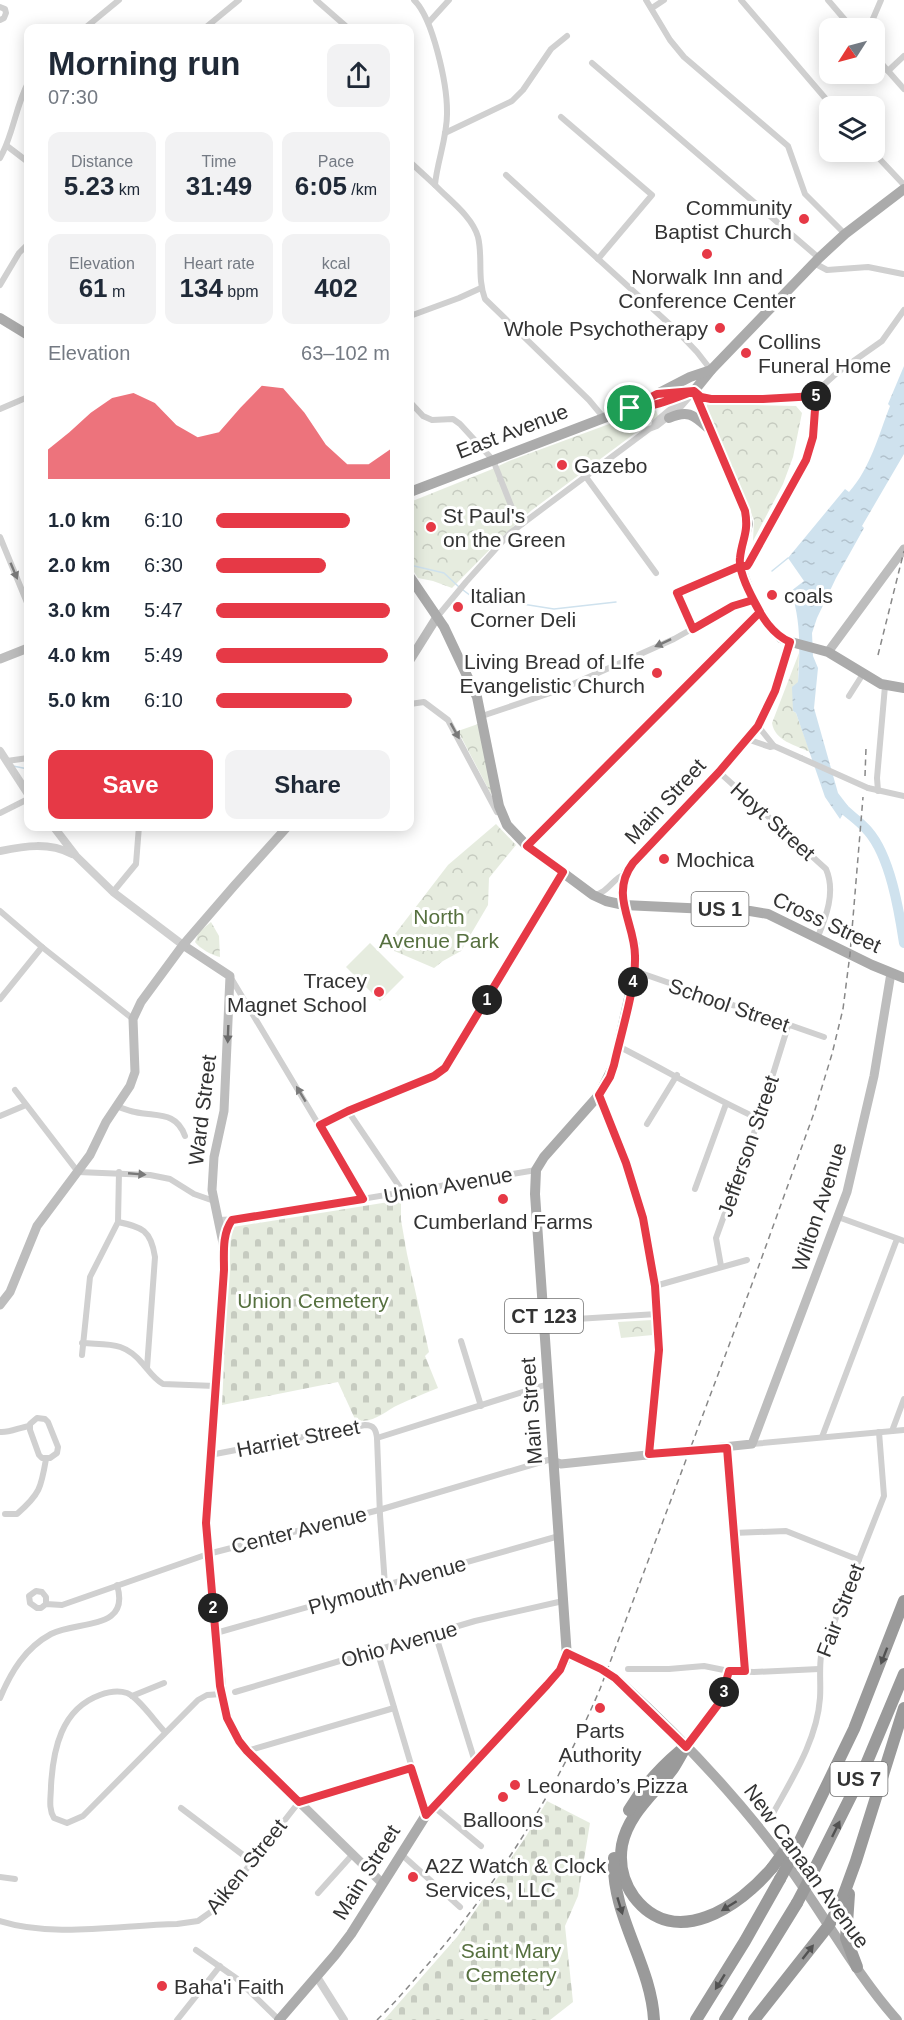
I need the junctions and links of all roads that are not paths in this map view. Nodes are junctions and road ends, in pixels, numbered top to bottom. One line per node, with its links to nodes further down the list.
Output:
1 (119, 0): 17 (street)
2 (239, 0): 18 (street)
3 (316, 0): 19 (street)
4 (414, 0): 16 (street)
5 (449, 0): 16 (street)
6 (646, 0): 12 (street)
7 (664, 0): 12 (street)
8 (741, 0): 27 (street)
9 (828, 0): 13 (street)
10 (881, 0): 14 (street)
11 (0, 7): 15 (street)
12 (652, 8): 38 (street)
13 (843, 18)
14 (873, 18)
15 (0, 20)
16 (429, 22): 29 (street)
17 (91, 24)
18 (210, 24)
19 (343, 24)
20 (567, 36): 29 (street)
21 (904, 56): 24 (street)
22 (592, 63): 41 (street)
23 (885, 68): 24 (street)
24 (888, 71): 25 (street)
25 (904, 88)
26 (24, 91): 30 (street)
27 (823, 96)
28 (561, 117): 40 (street)
29 (445, 134): 36 (street)
30 (7, 146): 31 (street); 32 (street)
31 (0, 158)
32 (24, 159)
33 (882, 162): 37 (street)
34 (414, 166): 36 (street)
35 (506, 176): 40 (street)
36 (435, 185): 44 (street)
37 (904, 187): 38 (main road, East Avenue)
38 (845, 234): 41 (main road, East Avenue)
39 (24, 248): 43 (street)
40 (598, 259): 49 (street)
41 (817, 260): 42 (street); 49 (main road, East Avenue)
42 (904, 274)
43 (0, 285)
44 (481, 288): 46 (street); 57 (street)
45 (904, 310): 52 (street)
46 (414, 314)
47 (0, 318): 48 (main road)
48 (24, 333)
49 (711, 370): 50 (main road, East Avenue); 51 (main road, East Avenue)
50 (694, 391): 51 (main road, East Avenue); 52 (street); 55 (main road, East Avenue); 58 (street); 59 (street); 60 (main road)
51 (657, 394): 55 (main road, East Avenue)
52 (816, 396): 67 (street)
53 (24, 399): 56 (street)
54 (414, 406): 61 (street)
55 (630, 408): 57 (main road, East Avenue)
56 (0, 409)
57 (604, 418): 61 (main road, East Avenue)
58 (669, 418): 59 (street); 60 (main road)
59 (654, 426): 62 (street)
60 (709, 429): 67 (main road)
61 (493, 460): 63 (main road, East Avenue); 64 (street)
62 (586, 477): 64 (street); 68 (street)
63 (414, 490)
64 (522, 524): 73 (street)
65 (0, 537): 70 (street, one-way to 70)
66 (904, 549): 77 (main road)
67 (740, 566): 71 (main road); 74 (street)
68 (656, 573)
69 (414, 583): 73 (main road, US 1)
70 (24, 595)
71 (753, 600): 72 (main road); 74 (street)
72 (760, 612): 75 (main road); 102 (street)
73 (437, 617): 78 (main road); 85 (main road, US 1)
74 (693, 629): 85 (street, one-way to 85)
75 (793, 643): 77 (main road); 86 (main road, Main Street)
76 (24, 650): 79 (main road)
77 (823, 650): 80 (main road)
78 (414, 654)
79 (0, 659)
80 (863, 674): 81 (main road); 83 (street)
81 (885, 686): 82 (main road); 94 (street)
82 (904, 688)
83 (849, 696)
84 (414, 703): 98 (street, one-way to 98)
85 (482, 716): 98 (main road, US 1)
86 (758, 726): 87 (main road, Main Street); 88 (street)
87 (747, 739): 88 (street); 92 (main road, Main Street)
88 (774, 746): 94 (street, bridge)
89 (0, 751): 91 (street)
90 (24, 759): 91 (street)
91 (9, 764): 93 (street)
92 (719, 772): 106 (main road, Main Street); 111 (street, Hoyt Street)
93 (24, 789)
94 (878, 791): 95 (street)
95 (904, 796)
96 (24, 798): 97 (street)
97 (0, 813)
98 (507, 825): 102 (main road, US 1)
99 (57, 831): 104 (street)
100 (139, 831): 107 (street)
101 (283, 831): 112 (main road)
102 (527, 846): 105 (main road, US 1)
103 (0, 850): 104 (street)
104 (76, 856): 107 (street)
105 (563, 872): 108 (main road, US 1); 128 (street)
106 (626, 874): 108 (street); 109 (main road, Main Street)
107 (113, 892): 112 (street)
108 (593, 895): 109 (main road, US 1)
109 (624, 905): 111 (main road, Cross Street / US 1); 114 (main road, Main Street)
110 (0, 911): 113 (street)
111 (817, 939): 116 (main road, Cross Street / US 1)
112 (183, 945): 115 (main road); 118 (main road)
113 (42, 947): 117 (street); 118 (street)
114 (635, 971): 119 (street, School Street); 121 (main road, Main Street)
115 (230, 976): 132 (street, one-way to 115); 140 (main road, Ward Street, one-way to 140)
116 (899, 976): 141 (main road, Wilton Avenue)
117 (0, 999)
118 (133, 1019): 127 (main road)
119 (788, 1026): 120 (street, School Street); 130 (street, Jefferson Street)
120 (824, 1037)
121 (618, 1046): 122 (street); 124 (main road, Main Street)
122 (676, 1075): 125 (street); 131 (street)
123 (15, 1090): 126 (street)
124 (599, 1095): 134 (main road, Main Street); 149 (street)
125 (726, 1104): 130 (street); 137 (street)
126 (26, 1105): 129 (street); 135 (street)
127 (116, 1106): 133 (street); 135 (main road)
128 (348, 1111): 132 (street); 138 (street)
129 (0, 1116)
130 (759, 1119): 148 (street, Jefferson Street)
131 (647, 1124)
132 (320, 1125): 139 (street)
133 (185, 1136)
134 (536, 1170): 138 (street, Union Avenue); 152 (main road, Main Street / CT 123)
135 (78, 1172): 136 (street); 150 (main road)
136 (118, 1172): 140 (street, one-way to 140); 144 (street)
137 (695, 1189)
138 (403, 1192): 139 (street, Union Avenue)
139 (363, 1199): 143 (street, Union Avenue)
140 (214, 1201): 142 (main road, Ward Street)
141 (838, 1216): 145 (street); 168 (main road, Wilton Avenue)
142 (218, 1220): 143 (street, Union Avenue); 146 (main road, Ward Street)
143 (232, 1220): 146 (street, Ward Street)
144 (118, 1222): 154 (street); 156 (street)
145 (901, 1240): 166 (street)
146 (224, 1248): 158 (main road, Ward Street)
147 (747, 1260): 148 (street)
148 (721, 1266): 149 (street)
149 (655, 1286): 151 (street)
150 (0, 1305)
151 (657, 1314): 152 (street); 170 (street)
152 (544, 1321): 157 (main road, Main Street / CT 123)
153 (461, 1341): 160 (street)
154 (82, 1343): 155 (street); 156 (street)
155 (82, 1355)
156 (147, 1368): 158 (street)
157 (549, 1384): 160 (street, Harriet Street); 173 (main road, Main Street / CT 123)
158 (215, 1386): 171 (main road, Ward Street)
159 (904, 1399): 163 (street)
160 (481, 1406): 167 (street, Harriet Street)
161 (30, 1426): 164 (street); 172 (street); 172 (street)
162 (904, 1430): 163 (street)
163 (892, 1431): 165 (street)
164 (0, 1432)
165 (879, 1432): 166 (street); 179 (street, Fair Street)
166 (822, 1437): 168 (street)
167 (377, 1438): 171 (street, Harriet Street); 174 (street)
168 (752, 1444): 169 (main road)
169 (727, 1448): 170 (main road); 176 (street)
170 (649, 1454): 173 (main road)
171 (210, 1455): 178 (main road, Ward Street)
172 (46, 1459): 175 (street)
173 (555, 1462): 174 (street, Center Avenue); 177 (main road, Main Street / CT 123)
174 (380, 1510): 178 (street, Center Avenue); 180 (street)
175 (5, 1514)
176 (734, 1533): 179 (street); 192 (street)
177 (559, 1536): 180 (street, Plymouth Avenue); 182 (main road, Main Street / CT 123)
178 (208, 1554): 181 (street, Center Avenue); 185 (main road, Ward Street)
179 (859, 1560): 190 (street, Fair Street)
180 (385, 1585): 185 (street, Plymouth Avenue)
181 (117, 1586): 184 (street, Center Avenue); 198 (street)
182 (563, 1600): 186 (street, Ohio Avenue); 188 (main road, Main Street / CT 123)
183 (904, 1601): 212 (highway, US 7, one-way to 212)
184 (46, 1604)
185 (216, 1633): 196 (main road, Ward Street)
186 (435, 1633): 187 (street, Ohio Avenue); 204 (street)
187 (377, 1650): 195 (street, Ohio Avenue); 199 (street)
188 (567, 1653): 202 (main road, New Canaan Avenue); 204 (main road, Main Street)
189 (628, 1669): 191 (street)
190 (819, 1669): 192 (street); 210 (street, Fair Street)
191 (729, 1671): 192 (street); 202 (street)
192 (745, 1671)
193 (904, 1674): 234 (highway, US 7, one-way to 193, bridge)
194 (164, 1683): 197 (street)
195 (236, 1692)
196 (222, 1694): 201 (street); 203 (main road, Ward Street)
197 (132, 1696): 201 (street); 201 (street)
198 (0, 1698)
199 (394, 1708): 203 (street); 205 (street)
200 (904, 1708): 215 (highway)
201 (165, 1732)
202 (686, 1747): 212 (highway, one-way to 202, bridge); 223 (main road, New Canaan Avenue); 232 (highway, one-way to 232)
203 (247, 1751): 206 (main road, Ward Street)
204 (475, 1762): 207 (main road, Main Street)
205 (411, 1768): 206 (street, Aiken Street); 209 (street)
206 (299, 1802): 213 (main road, Ward Street); 216 (street, Aiken Street)
207 (434, 1807): 209 (main road, Main Street); 211 (street)
208 (181, 1808): 216 (street)
209 (426, 1815): 214 (main road, Main Street)
210 (771, 1817)
211 (481, 1846)
212 (789, 1853): 233 (highway, US 7, one-way to 233, bridge)
213 (353, 1854): 219 (main road, Ward Street); 220 (street)
214 (400, 1854): 219 (main road, Main Street); 221 (street)
215 (856, 1860): 223 (highway); 226 (highway)
216 (251, 1861): 222 (street, Aiken Street)
217 (0, 1877): 218 (street)
218 (15, 1879)
219 (382, 1883): 227 (main road, Main Street)
220 (318, 1893)
221 (460, 1907)
222 (0, 1921)
223 (829, 1925): 226 (main road, New Canaan Avenue); 235 (highway, one-way to 223)
224 (196, 1950): 225 (street)
225 (220, 1966): 229 (street); 230 (street)
226 (858, 1967): 228 (main road, New Canaan Avenue)
227 (317, 1977): 230 (main road, Main Street); 231 (street)
228 (895, 2018)
229 (177, 2020)
230 (279, 2020)
231 (344, 2020)
232 (654, 2020)
233 (696, 2020)
234 (724, 2020)
235 (754, 2020)

